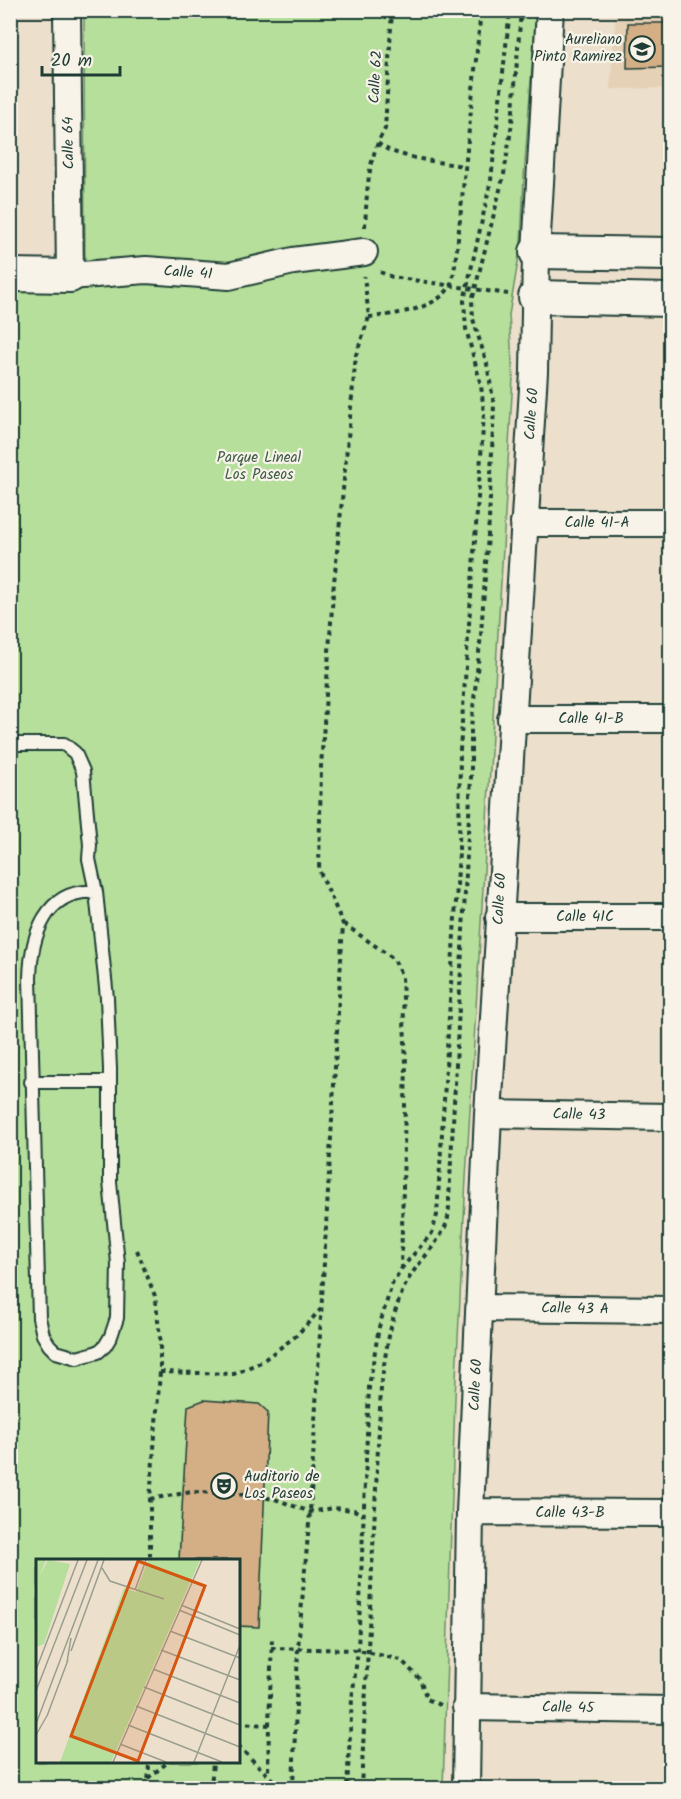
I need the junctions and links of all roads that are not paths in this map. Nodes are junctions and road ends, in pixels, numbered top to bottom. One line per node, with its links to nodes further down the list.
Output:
1 (67, 10): 7 (street, Calle 64)
2 (550, 10): 3 (street, Calle 60)
3 (536, 252): 4 (street); 8 (street, Calle 60)
4 (670, 254)
5 (363, 258): 7 (street, Calle 41)
6 (10, 275): 7 (street, Calle 41)
7 (70, 276)
8 (535, 297): 9 (street); 10 (street, Calle 60)
9 (670, 300)
10 (524, 523): 11 (street, Calle 41-A); 12 (street, Calle 60)
11 (670, 523)
12 (511, 719): 13 (street, Calle 41-B); 16 (street, Calle 60)
13 (670, 719)
14 (10, 744): 15 (lane)
15 (96, 892): 18 (lane); 19 (lane)
16 (499, 917): 17 (street, Calle 41C); 20 (street, Calle 60)
17 (670, 917)
18 (31, 1082): 19 (lane); 19 (lane)
19 (110, 1082)
20 (488, 1114): 21 (street, Calle 43); 22 (street, Calle 60)
21 (670, 1117)
22 (480, 1308): 23 (street, Calle 43 A); 24 (street, Calle 60)
23 (670, 1310)
24 (471, 1512): 25 (street, Calle 43-B); 26 (street, Calle 60)
25 (670, 1513)
26 (466, 1707): 27 (street, Calle 45); 28 (street, Calle 60)
27 (670, 1710)
28 (466, 1788)

